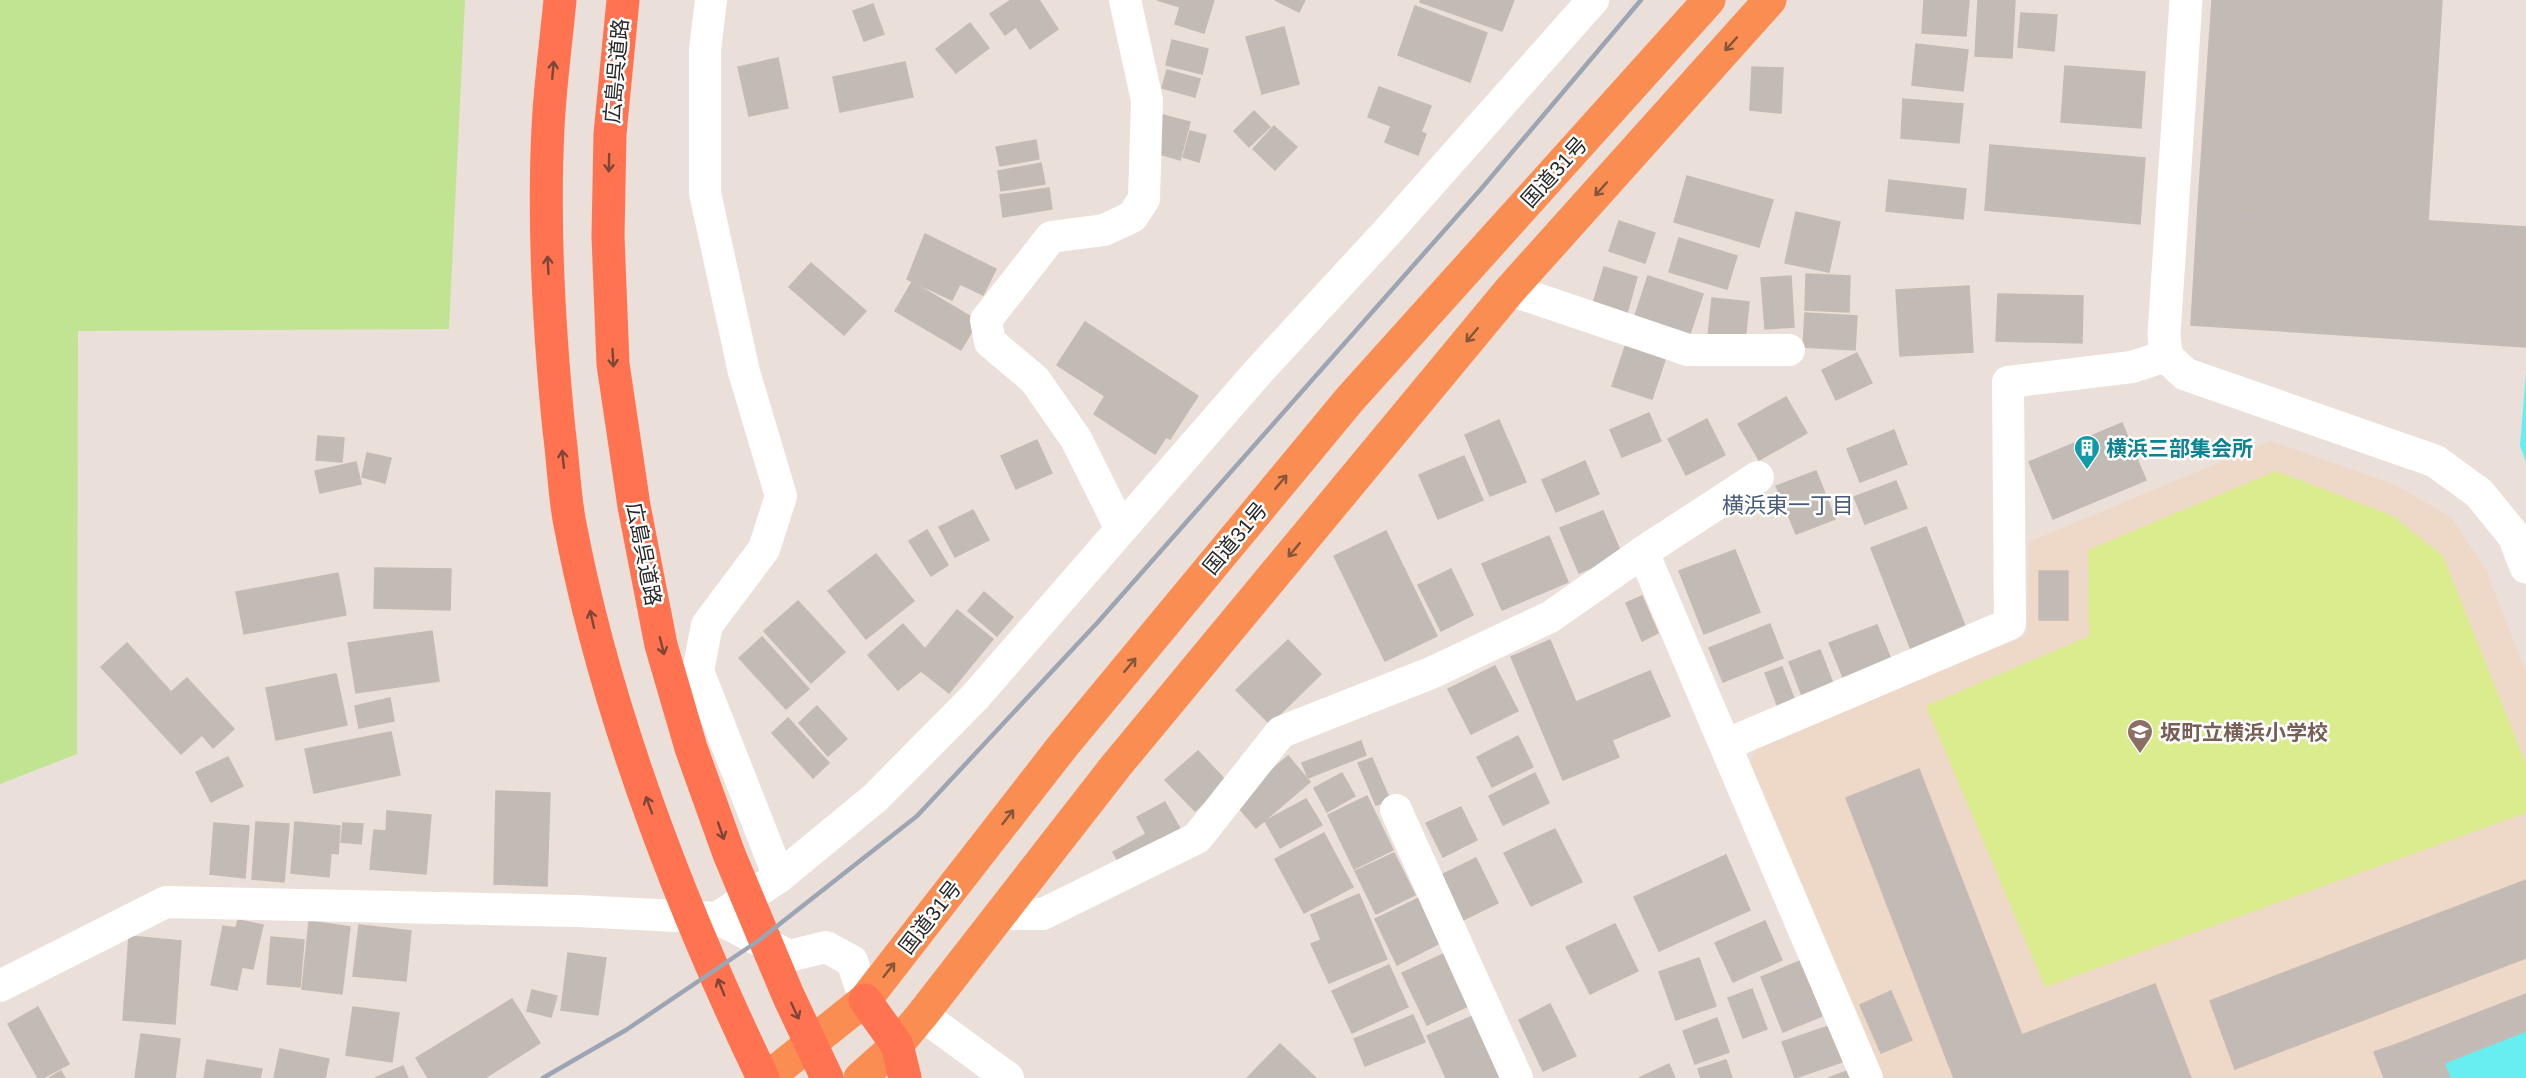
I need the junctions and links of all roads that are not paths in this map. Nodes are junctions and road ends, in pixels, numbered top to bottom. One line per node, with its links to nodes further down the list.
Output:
1 (560, 0): 25 (highway, one-way to 1)
2 (622, 0): 26 (highway, 広島呉道路, one-way to 26)
3 (711, 0): 18 (street)
4 (1125, 0): 13 (street)
5 (1593, 0): 13 (street)
6 (1709, 0): 22 (highway, 国道31号, one-way to 6)
7 (1770, 0): 9 (highway, one-way to 9)
8 (2186, 0): 11 (street)
9 (1510, 290): 10 (street); 19 (highway, one-way to 19)
10 (1789, 350)
11 (2166, 356): 15 (street); 16 (street)
12 (1758, 477): 14 (street)
13 (1121, 530): 18 (street)
14 (1643, 552): 16 (street); 19 (street)
15 (2526, 567)
16 (1725, 745): 31 (street)
17 (1396, 810): 30 (street)
18 (779, 877): 20 (street)
19 (1001, 914): 23 (highway)
20 (717, 918): 21 (street); 22 (street)
21 (0, 986)
22 (866, 1000): 24 (highway); 25 (highway, 国道31号)
23 (922, 1015): 24 (highway); 29 (street)
24 (897, 1045): 27 (highway); 28 (highway)
25 (765, 1078)
26 (826, 1078)
27 (860, 1078)
28 (905, 1078)
29 (1008, 1078)
30 (1517, 1078)
31 (1867, 1078)

